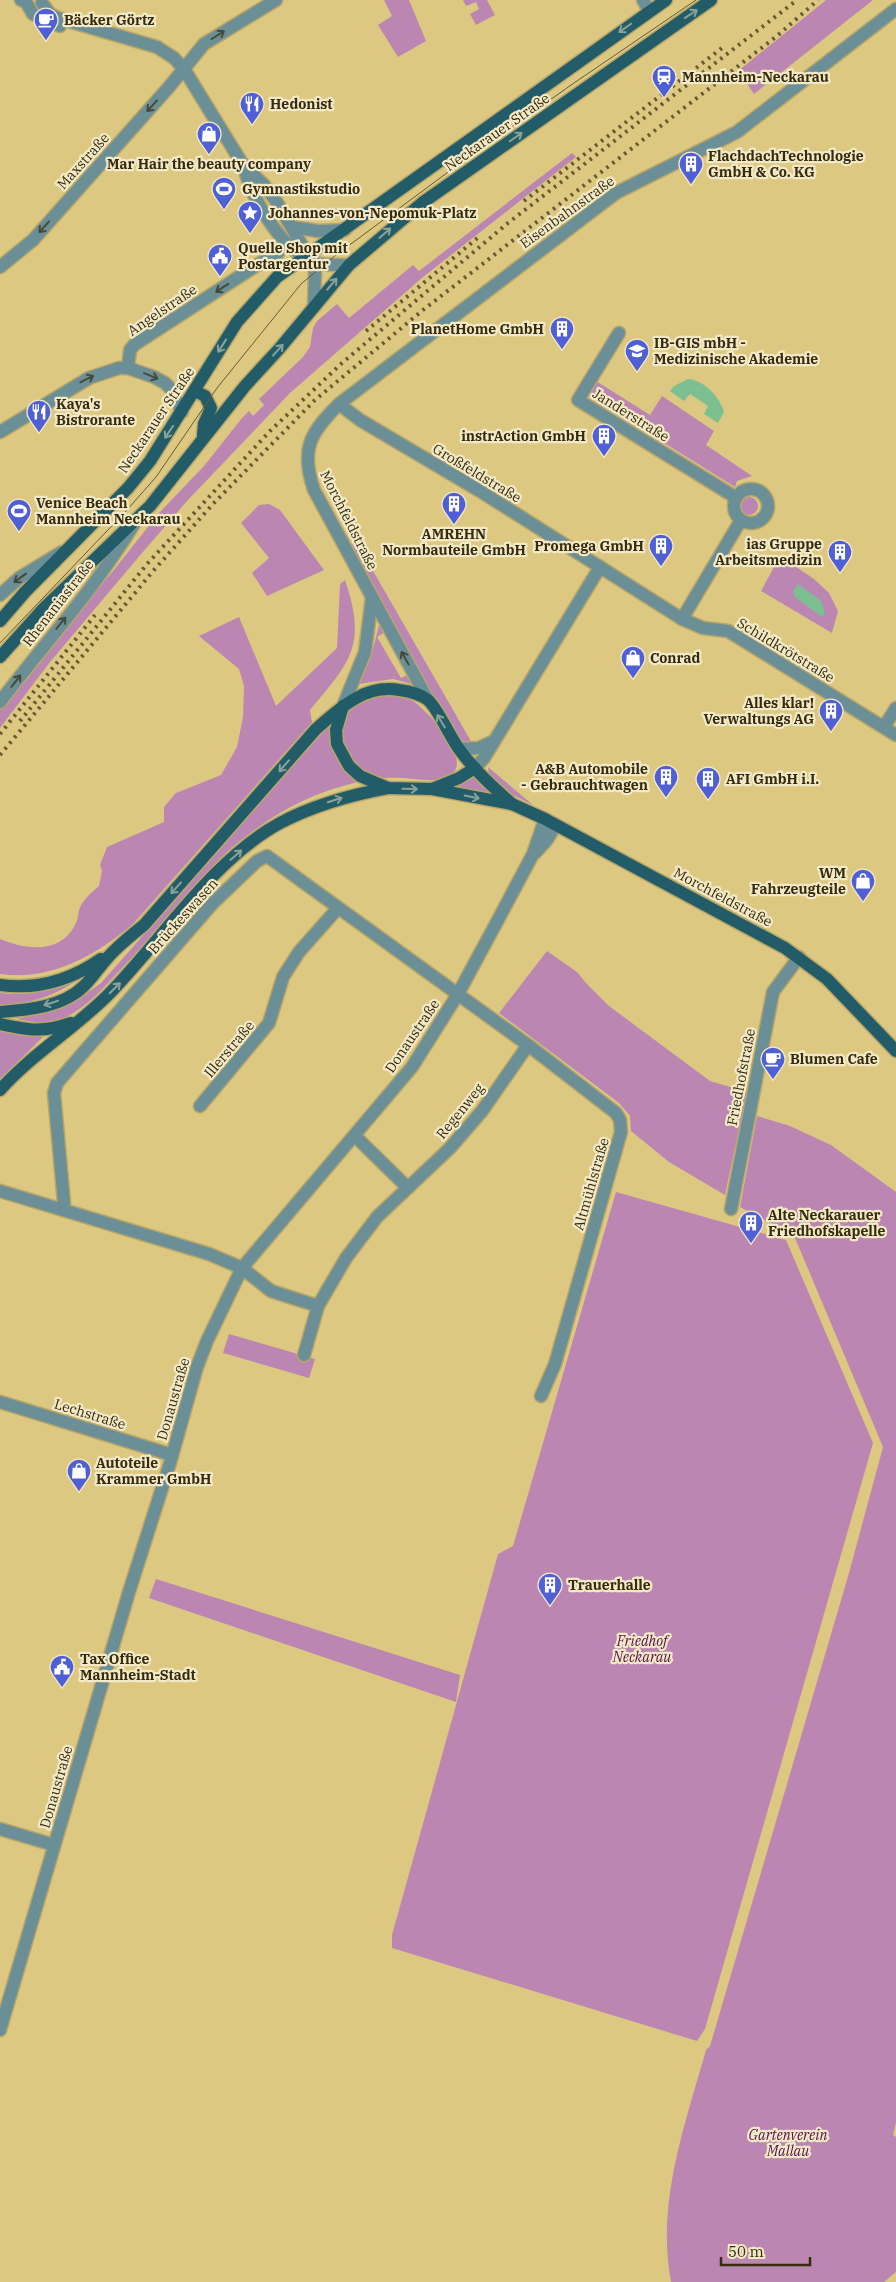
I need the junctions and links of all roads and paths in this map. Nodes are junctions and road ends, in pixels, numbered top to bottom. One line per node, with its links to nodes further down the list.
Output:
1 (276, 0): 9 (street, Maxstraße, one-way to 1)
2 (666, 0): 6 (main road, Neckarauer Straße)
3 (711, 0): 16 (main road, Neckarauer Straße, one-way to 3)
4 (24, 1): 5 (street); 8 (street)
5 (42, 1): 8 (street)
6 (646, 5): 12 (main road, Neckarauer Straße, one-way to 12)
7 (896, 9): 23 (street, Eisenbahnstraße)
8 (102, 32): 9 (street)
9 (184, 69): 10 (street); 17 (street, Maxstraße, one-way to 17)
10 (243, 165): 11 (street); 13 (street)
11 (292, 227): 12 (street); 15 (street)
12 (344, 230): 15 (main road, Neckarauer Straße)
13 (277, 233): 14 (street); 15 (street)
14 (278, 254): 18 (street); 21 (street, Angelstraße, one-way to 21)
15 (308, 257): 16 (street); 18 (main road, Neckarauer Straße); 19 (street)
16 (349, 265): 19 (main road, Neckarauer Straße, one-way to 16)
17 (0, 267)
18 (277, 277): 22 (main road, Neckarauer Straße, one-way to 22)
19 (314, 306): 26 (main road, Neckarauer Straße, one-way to 19)
20 (619, 333): 27 (street, Janderstraße)
21 (128, 368): 24 (street, one-way to 24); 25 (street, one-way to 21)
22 (194, 391): 24 (main road, Neckarauer Straße); 26 (main road)
23 (339, 404): 31 (street, Großfeldstraße); 33 (street, Morchfeldstraße)
24 (182, 412): 30 (main road, Neckarauer Straße, one-way to 30)
25 (0, 432)
26 (203, 438): 28 (main road, Neckarauer Straße)
27 (735, 497): 29 (street); 29 (street)
28 (136, 520): 38 (main road, Neckarauer Straße); 40 (street, Rhenaniastraße, one-way to 28)
29 (741, 520): 35 (street)
30 (72, 545): 32 (street, Rhenaniastraße, one-way to 32); 37 (main road, Neckarauer Straße)
31 (600, 567): 35 (street, Schildkrötstraße); 45 (street)
32 (0, 595)
33 (372, 597): 34 (street, Morchfeldstraße); 36 (street, Morchfeldstraße)
34 (382, 616): 36 (street); 39 (street, Morchfeldstraße, one-way to 34)
35 (682, 619): 43 (street, Schildkrötstraße)
36 (369, 620): 41 (street, Morchfeldstraße)
37 (0, 621)
38 (0, 657)
39 (428, 700): 41 (main road); 46 (main road, Morchfeldstraße, one-way to 39)
40 (0, 702)
41 (343, 706): 48 (main road, Morchfeldstraße); 53 (main road, one-way to 53)
42 (896, 708): 43 (street)
43 (884, 727): 44 (street, Schildkrötstraße)
44 (896, 735)
45 (494, 741): 46 (street); 47 (street)
46 (459, 749): 47 (main road, Morchfeldstraße)
47 (474, 768): 49 (main road, Morchfeldstraße); 50 (main road, Morchfeldstraße)
48 (388, 788): 49 (main road, Morchfeldstraße, one-way to 49); 58 (main road, one-way to 48)
49 (432, 789): 50 (main road, Morchfeldstraße, one-way to 50)
50 (512, 804): 51 (main road, Morchfeldstraße)
51 (550, 822): 54 (main road, Morchfeldstraße); 56 (street, Donaustraße)
52 (338, 908): 56 (street, Brückeswasen); 63 (street, Illerstraße); 68 (street, Brückeswasen)
53 (114, 951): 55 (main road); 57 (main road, one-way to 57)
54 (798, 957): 61 (main road, Morchfeldstraße); 67 (street, Friedhofstraße)
55 (0, 986)
56 (458, 994): 60 (street, Altmühlstraße); 64 (street, Donaustraße)
57 (0, 1012)
58 (79, 1021): 59 (main road); 62 (main road)
59 (0, 1024)
60 (528, 1045): 65 (street, Regenweg); 72 (street, Altmühlstraße)
61 (895, 1048)
62 (0, 1090)
63 (200, 1106)
64 (355, 1136): 65 (street); 69 (street, Donaustraße)
65 (407, 1187): 70 (street, Regenweg)
66 (0, 1191): 68 (street)
67 (731, 1209)
68 (63, 1210): 69 (street)
69 (242, 1268): 70 (street); 74 (street, Donaustraße)
70 (318, 1306): 71 (street, Regenweg)
71 (304, 1355)
72 (541, 1396)
73 (0, 1402): 74 (street, Lechstraße)
74 (172, 1456): 76 (street, Donaustraße)
75 (0, 1829): 76 (street)
76 (54, 1845): 77 (street, Donaustraße)
77 (0, 2030)

